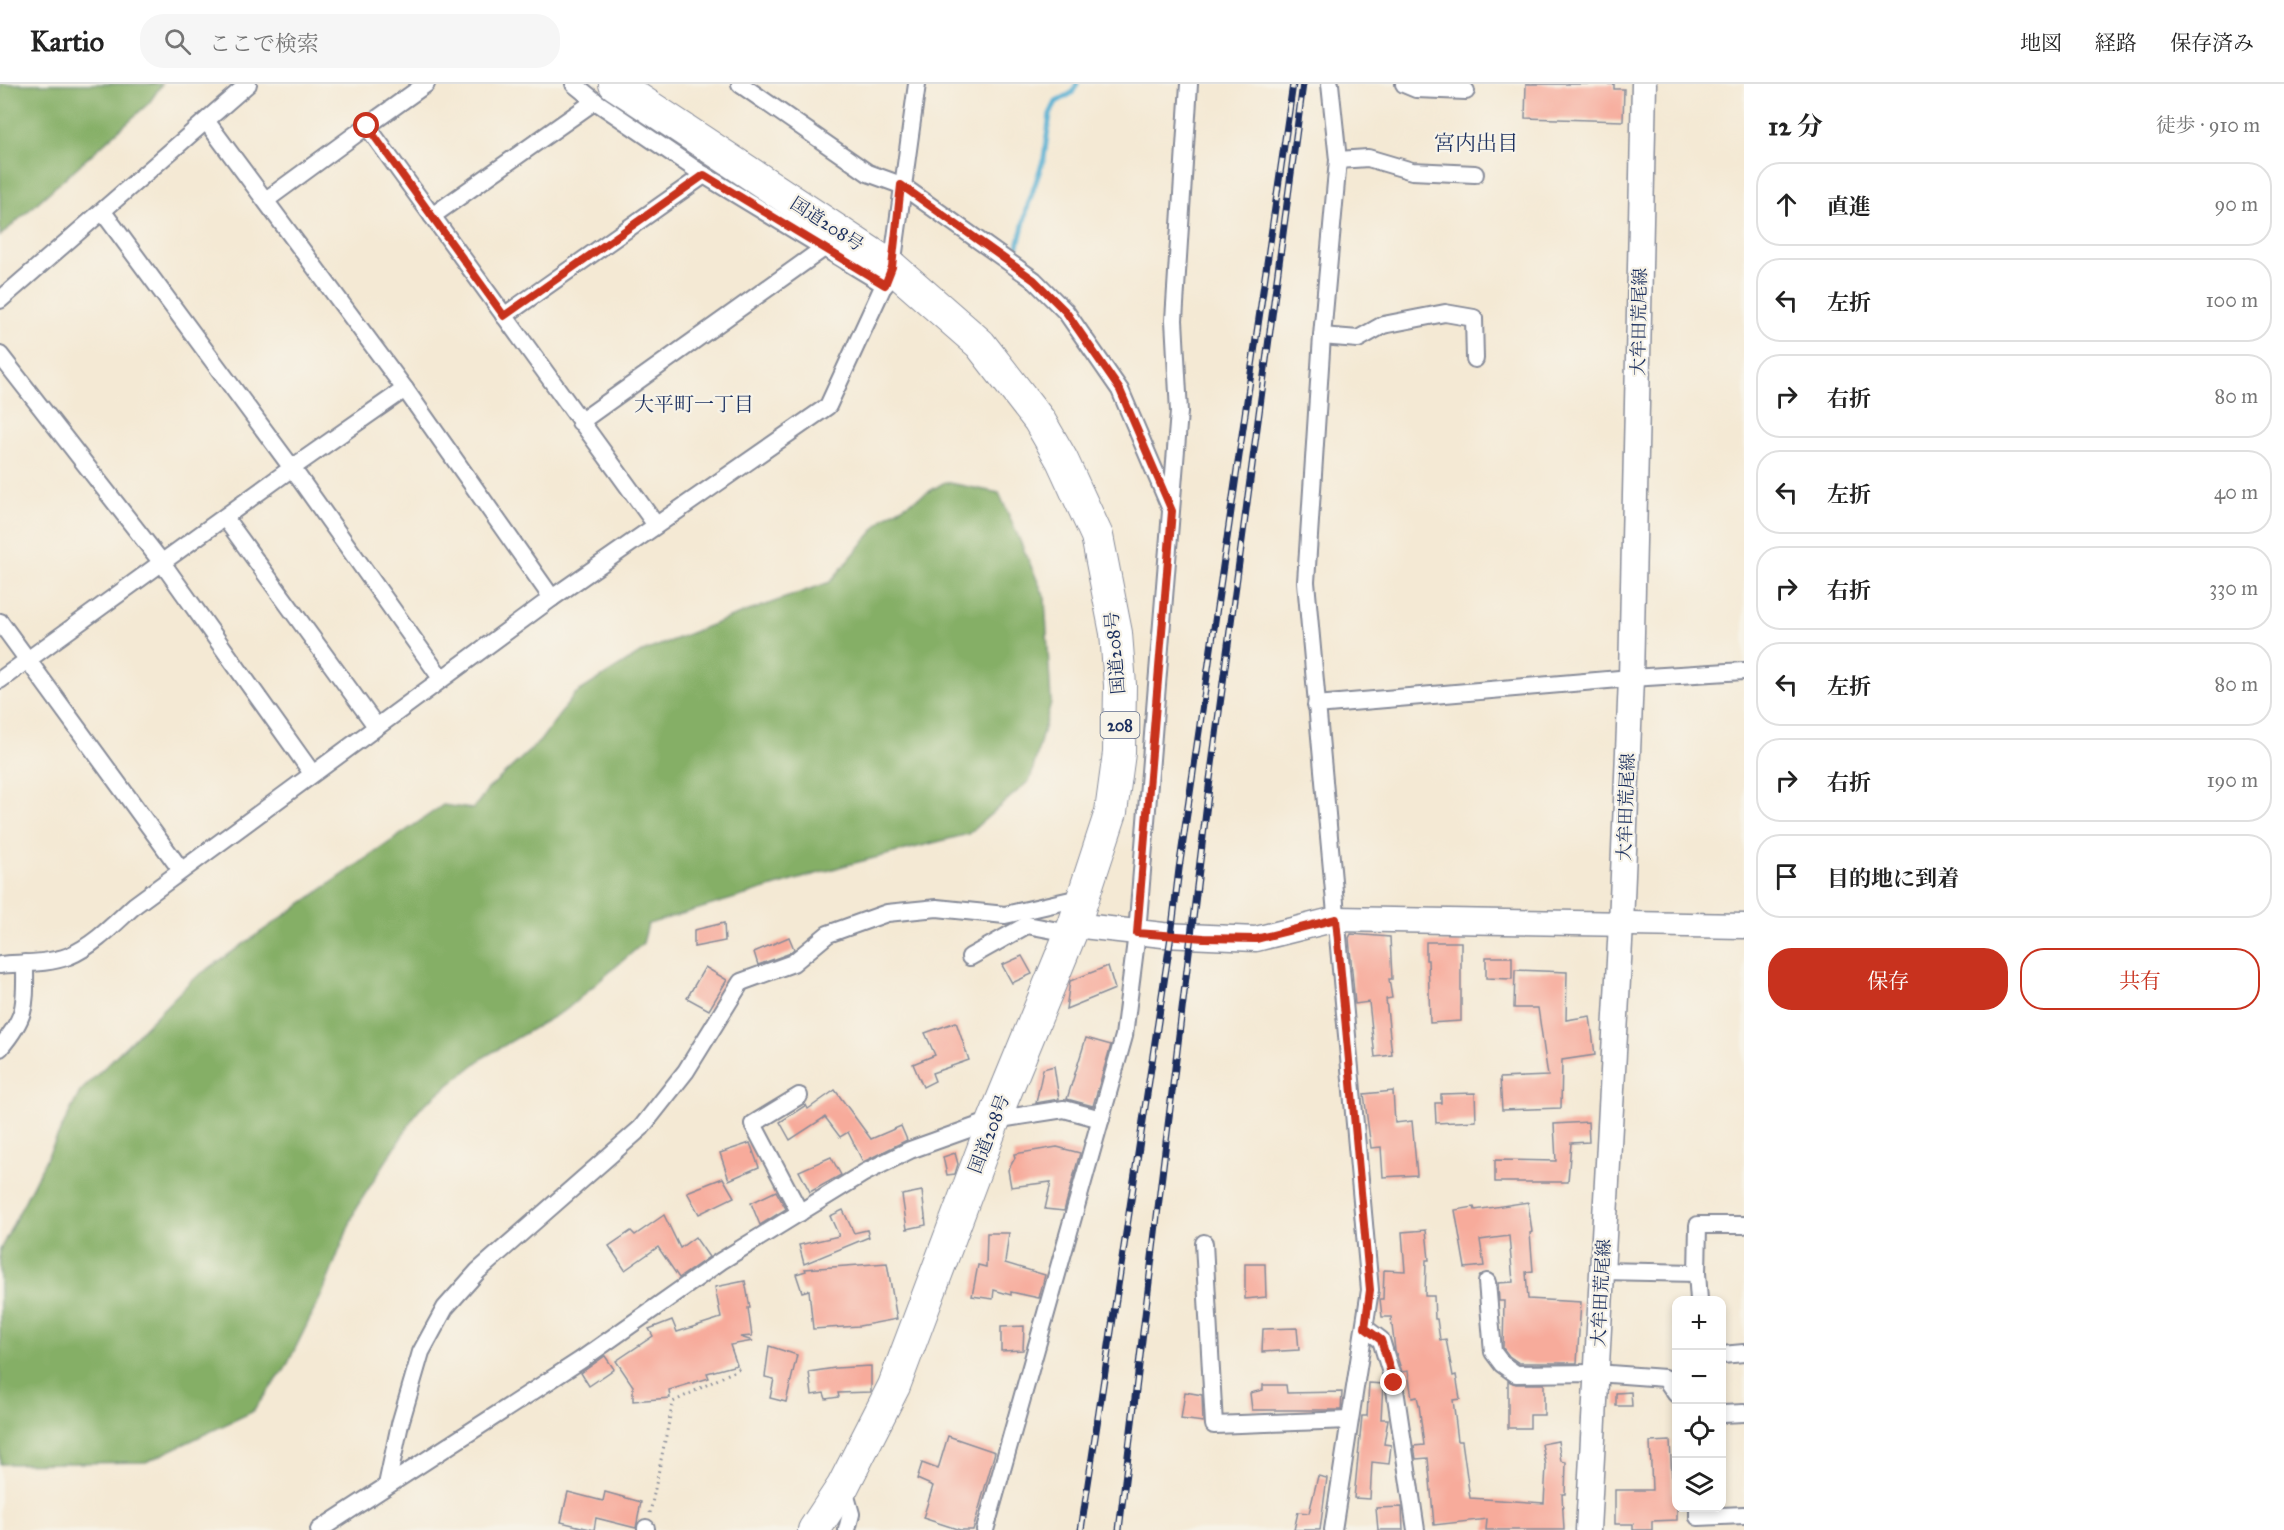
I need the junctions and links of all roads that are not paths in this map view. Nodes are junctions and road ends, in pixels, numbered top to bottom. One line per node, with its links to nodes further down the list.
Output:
1 (248, 84): 12 (street)
2 (426, 84): 13 (street)
3 (574, 84): 11 (street)
4 (740, 84): 17 (street)
5 (917, 84): 17 (street)
6 (1189, 84): 31 (street)
7 (1330, 84): 14 (street)
8 (1404, 84): 10 (street)
9 (1644, 84): 40 (main road, 大牟田荒尾線)
10 (1466, 91)
11 (605, 92): 16 (street); 20 (street); 22 (highway, 国道208号 / 208)
12 (207, 122): 18 (street); 19 (street)
13 (367, 126): 18 (street); 20 (street)
14 (1338, 160): 15 (street); 25 (street)
15 (1475, 174)
16 (704, 175): 21 (street); 24 (street)
17 (901, 185): 22 (street); 31 (street)
18 (266, 200): 28 (street)
19 (103, 212): 23 (street); 30 (street)
20 (432, 216): 24 (street)
21 (824, 248): 22 (street); 29 (street)
22 (888, 276): 33 (street); 46 (highway, 国道208号 / 208)
23 (0, 300)
24 (504, 316): 29 (street)
25 (1322, 336): 27 (street); 42 (street)
26 (0, 355): 34 (street)
27 (1475, 359)
28 (405, 389): 30 (street); 35 (street)
29 (580, 422): 33 (street)
30 (292, 468): 32 (street); 39 (street)
31 (1172, 511): 50 (street)
32 (225, 518): 34 (street); 43 (street)
33 (656, 525): 35 (street)
34 (162, 564): 37 (street); 44 (street)
35 (552, 598): 39 (street)
36 (0, 622): 37 (street)
37 (27, 661): 41 (street); 45 (street)
38 (1744, 671): 40 (street)
39 (441, 678): 43 (street)
40 (1631, 678): 42 (street); 48 (main road, 大牟田荒尾線)
41 (0, 680)
42 (1316, 705): 47 (street)
43 (376, 726): 44 (street)
44 (312, 773): 45 (street)
45 (181, 870): 52 (street)
46 (1076, 918): 50 (main road); 51 (street); 57 (highway, 国道208号 / 208); 73 (street)
47 (1336, 919): 48 (main road); 50 (main road); 65 (street)
48 (1621, 924): 49 (main road); 61 (main road, 大牟田荒尾線)
49 (1744, 926)
50 (1137, 933): 56 (street)
51 (970, 957)
52 (25, 963): 53 (street); 54 (street)
53 (0, 965)
54 (0, 1048)
55 (799, 1096): 58 (street)
56 (1101, 1119): 57 (street); 80 (street)
57 (994, 1120): 58 (street); 74 (highway, 国道208号 / 208)
58 (800, 1213): 73 (street)
59 (1744, 1225): 62 (street)
60 (1204, 1243): 72 (street)
61 (1602, 1271): 62 (street); 68 (main road, 大牟田荒尾線)
62 (1696, 1273): 64 (street)
63 (1487, 1282): 68 (street)
64 (1699, 1296)
65 (1365, 1328): 72 (street); 82 (street)
66 (1744, 1353): 67 (street)
67 (1726, 1354)
68 (1596, 1373): 69 (street); 83 (main road, 大牟田荒尾線)
69 (1672, 1387)
70 (1744, 1413): 71 (street)
71 (1726, 1414)
72 (1349, 1420): 81 (street)
73 (387, 1485): 77 (street)
74 (843, 1486): 78 (highway, 国道208号 / 208); 79 (street)
75 (1698, 1512): 76 (street)
76 (1744, 1515)
77 (319, 1530)
78 (814, 1530)
79 (847, 1530)
80 (985, 1530)
81 (1333, 1530)
82 (1416, 1530)
83 (1588, 1530)

